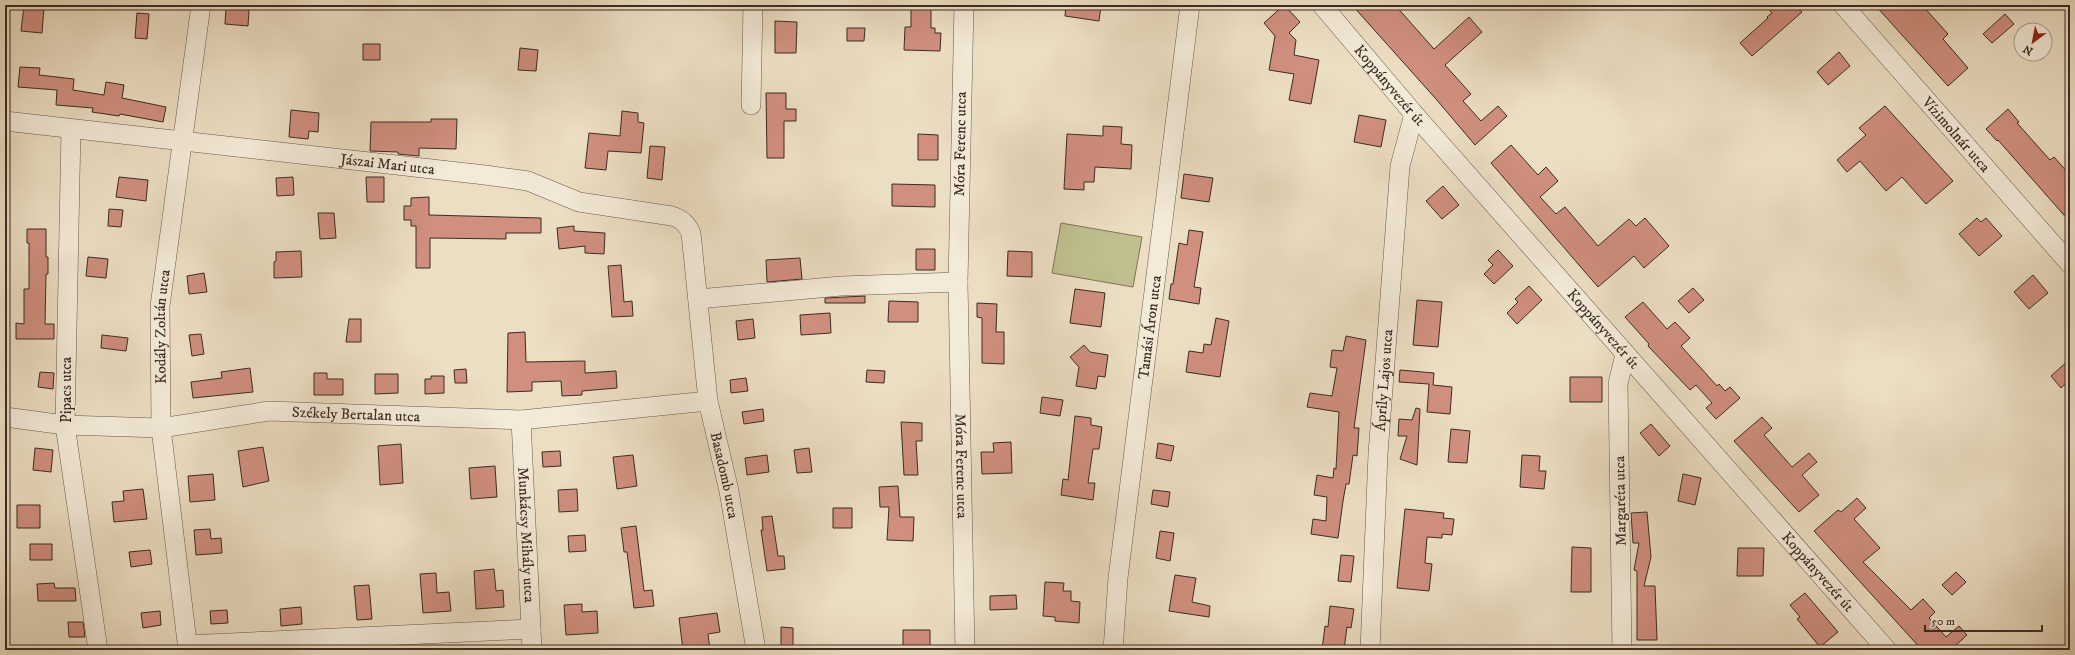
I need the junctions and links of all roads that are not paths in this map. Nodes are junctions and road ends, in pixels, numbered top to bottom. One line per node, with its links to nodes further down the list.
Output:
1 (201, 5): 11 (street, Kodály Zoltán utca)
2 (753, 5): 7 (street)
3 (964, 5): 13 (street, Móra Ferenc utca)
4 (1190, 5): 27 (street, Tamási Áron utca)
5 (1322, 5): 8 (street, Koppányvezér út)
6 (1843, 5): 12 (street, Vízimolnár utca)
7 (751, 105)
8 (1414, 114): 15 (street, Koppányvezér út); 28 (street, Áprily Lajos utca)
9 (5, 121): 10 (street, Jászai Mari utca)
10 (71, 129): 11 (street, Jászai Mari utca); 19 (street, Pipacs utca)
11 (183, 140): 14 (street, Jászai Mari utca); 20 (street, Kodály Zoltán utca)
12 (2070, 264)
13 (958, 282): 14 (street); 26 (street, Móra Ferenc utca)
14 (698, 299): 16 (street, Basadomb utca)
15 (1625, 354): 29 (street, Margaréta utca); 30 (street, Koppányvezér út)
16 (708, 401): 18 (street, Székely Bertalan utca); 25 (street, Basadomb utca)
17 (5, 417): 19 (street, Székely Bertalan utca)
18 (521, 420): 20 (street, Székely Bertalan utca); 21 (street, Munkácsy Mihály utca)
19 (65, 425): 20 (street, Székely Bertalan utca); 23 (street, Pipacs utca)
20 (161, 428): 22 (street, Kodály Zoltán utca)
21 (530, 629): 22 (street); 24 (street, Munkácsy Mihály utca)
22 (188, 648)
23 (98, 650)
24 (532, 650)
25 (756, 650)
26 (965, 650)
27 (1113, 650)
28 (1370, 650)
29 (1622, 650)
30 (1887, 650)

